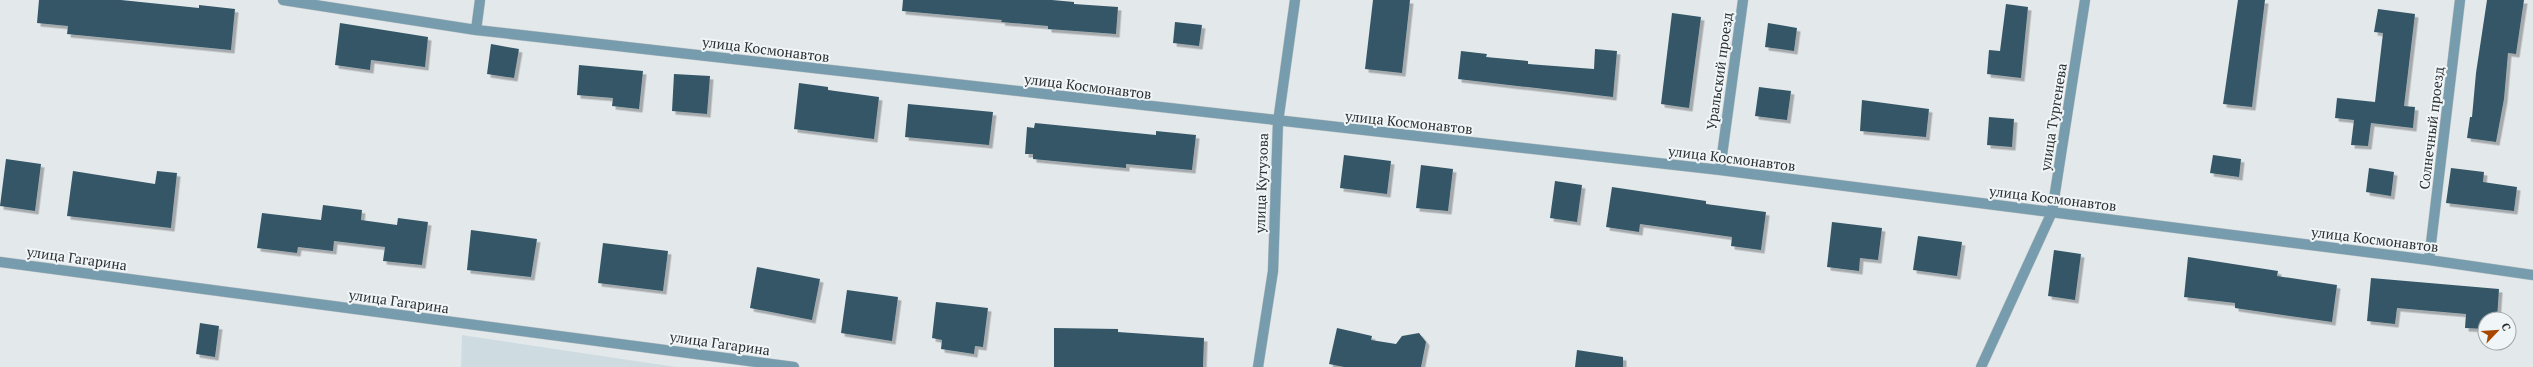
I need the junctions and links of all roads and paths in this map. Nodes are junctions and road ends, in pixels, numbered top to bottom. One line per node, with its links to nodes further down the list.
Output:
1 (283, 0): 7 (street, улица Космонавтов)
2 (480, 0): 7 (street)
3 (1295, 0): 8 (street, улица Кутузова)
4 (1743, 0): 9 (street, Уральский проезд)
5 (2085, 0): 10 (street, улица Тургенева)
6 (2460, 0): 11 (street, Солнечный проезд)
7 (476, 30): 8 (street, улица Космонавтов)
8 (1278, 122): 9 (street, улица Космонавтов); 15 (street, улица Кутузова)
9 (1720, 170): 10 (street, улица Космонавтов)
10 (2052, 212): 11 (street, улица Космонавтов); 16 (street, улица Тургенева)
11 (2429, 260): 13 (street, улица Космонавтов)
12 (0, 262): 14 (street, улица Гагарина)
13 (2533, 275)
14 (794, 367)
15 (1258, 367)
16 (1981, 367)

